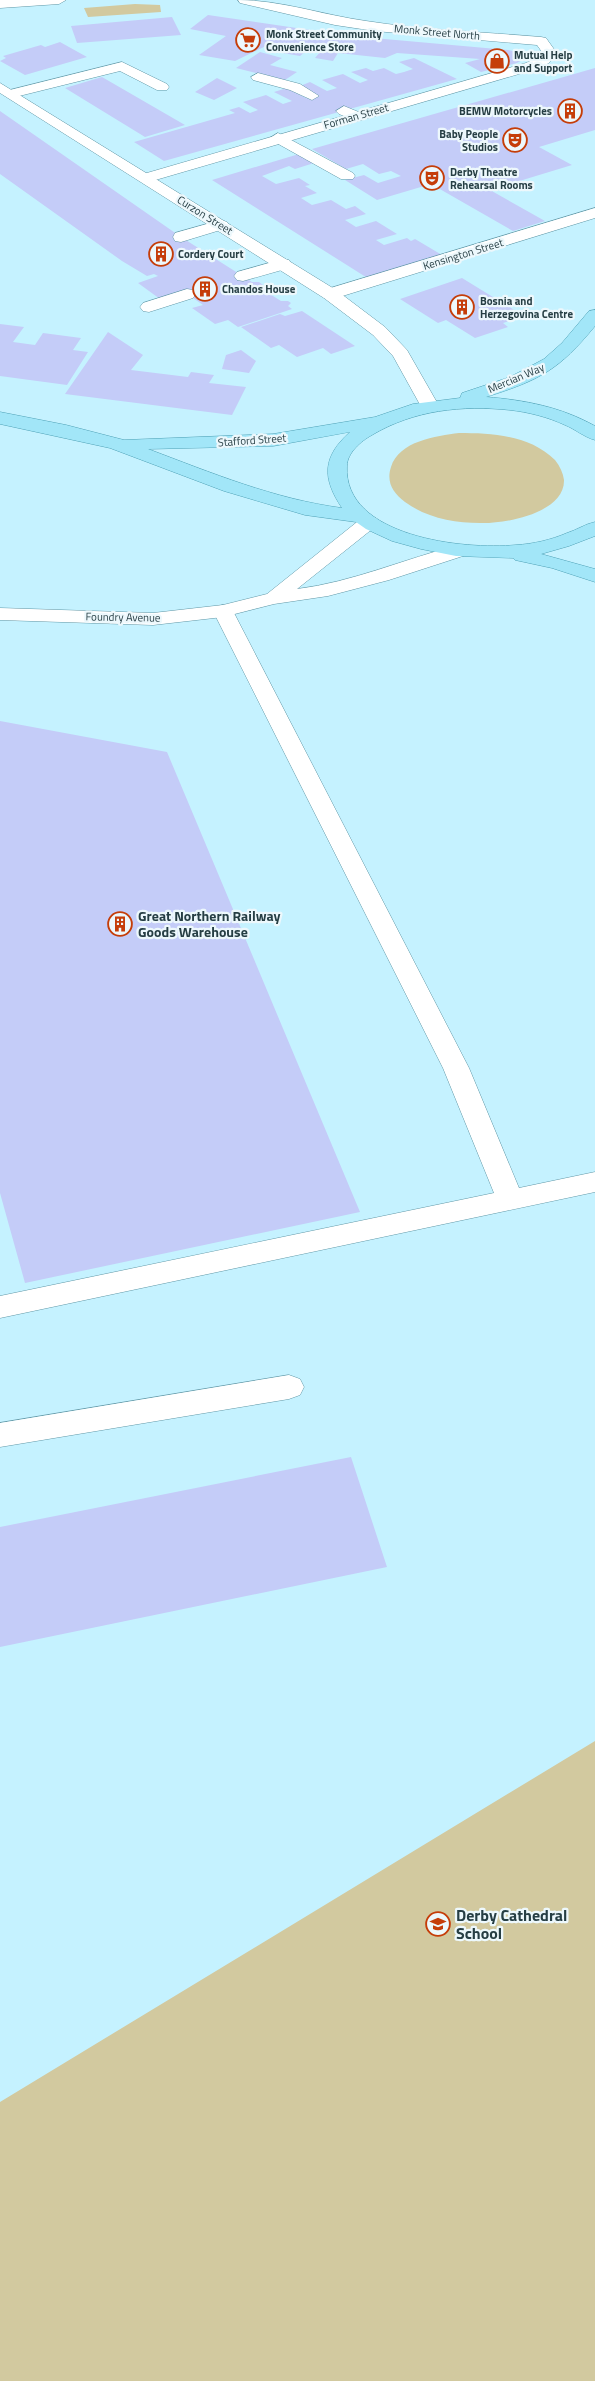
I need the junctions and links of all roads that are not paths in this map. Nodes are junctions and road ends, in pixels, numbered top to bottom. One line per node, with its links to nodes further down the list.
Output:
1 (59, 0): 3 (street)
2 (246, 0): 4 (street, Monk Street North)
3 (0, 4)
4 (541, 41): 9 (street, Forman Street)
5 (258, 77): 8 (street)
6 (162, 87): 7 (street)
7 (5, 90): 11 (street, Curzon Street)
8 (312, 96)
9 (278, 138): 10 (street); 11 (street, Forman Street)
10 (346, 176)
11 (146, 178): 13 (street, Curzon Street)
12 (595, 213): 18 (street, Kensington Street)
13 (221, 225): 14 (street); 15 (street, Curzon Street)
14 (181, 237)
15 (283, 264): 16 (street); 18 (street, Curzon Street)
16 (243, 276)
17 (187, 294): 19 (street)
18 (330, 294): 21 (street, Curzon Street)
19 (149, 307)
20 (595, 315): 21 (main road, Mercian Way)
21 (439, 404): 23 (main road); 24 (main road)
22 (0, 418): 25 (main road, Stafford Street)
23 (385, 419): 25 (main road, Stafford Street); 26 (main road)
24 (595, 434)
25 (117, 444): 26 (main road, Stafford Street)
26 (366, 520): 28 (main road); 31 (street, Foundry Avenue)
27 (595, 528): 29 (main road)
28 (459, 551): 29 (main road); 31 (street, Foundry Avenue)
29 (506, 552): 30 (main road)
30 (595, 576)
31 (274, 598): 32 (street, Foundry Avenue)
32 (223, 611): 33 (street, Foundry Avenue); 35 (street)
33 (0, 614)
34 (595, 1182): 35 (street)
35 (511, 1201): 36 (street)
36 (0, 1307)
37 (289, 1387): 38 (street)
38 (0, 1435)

